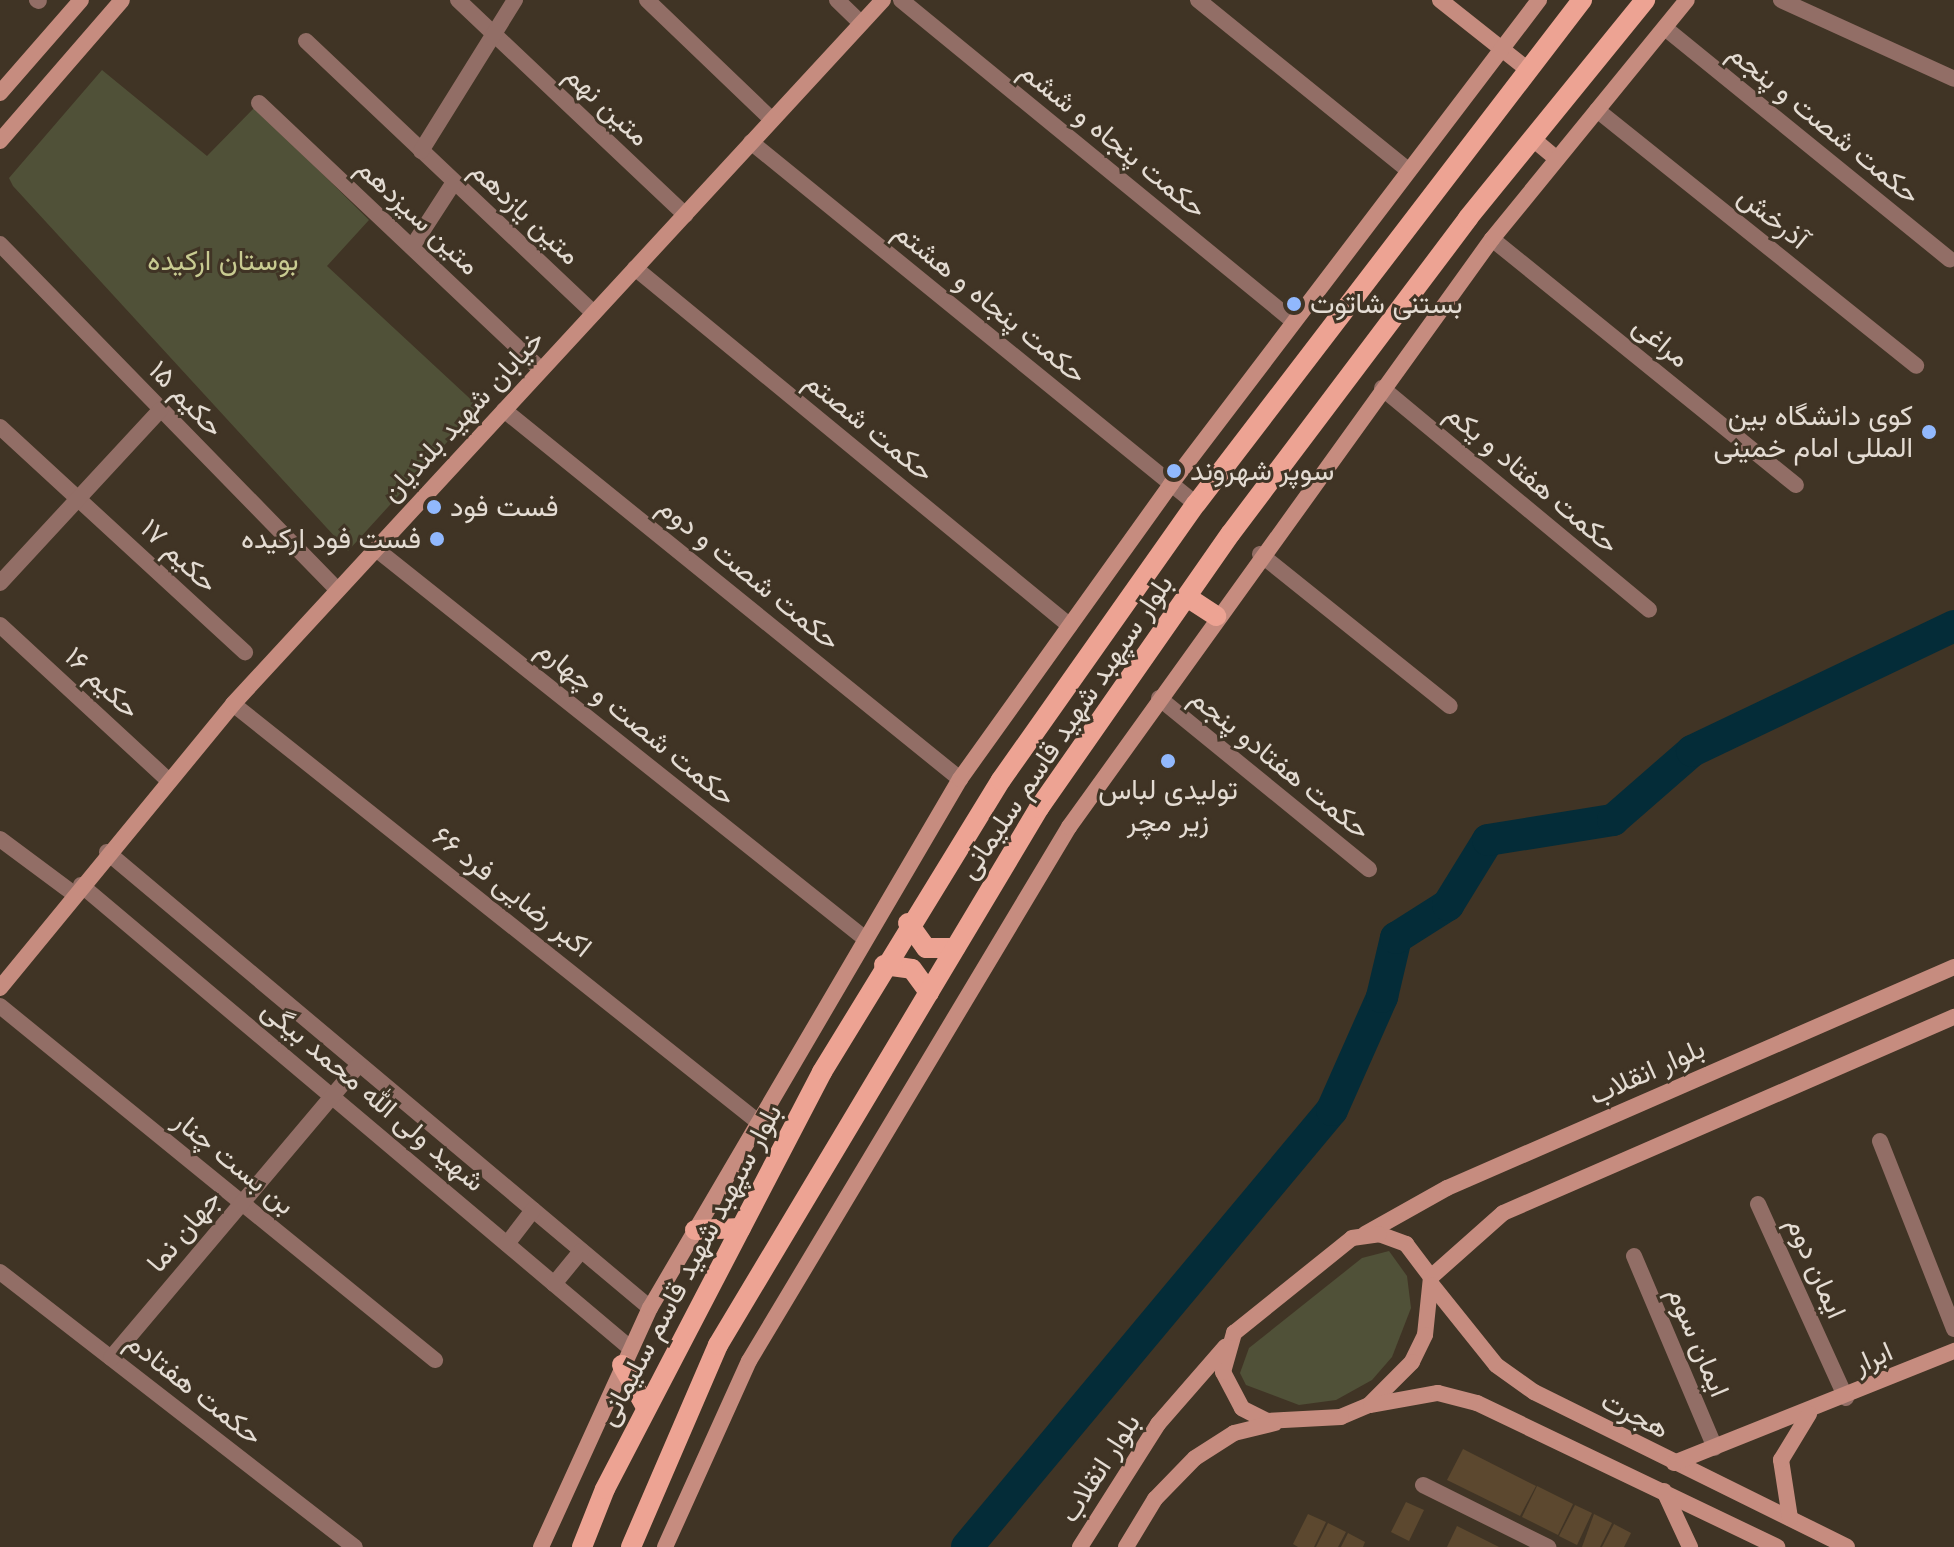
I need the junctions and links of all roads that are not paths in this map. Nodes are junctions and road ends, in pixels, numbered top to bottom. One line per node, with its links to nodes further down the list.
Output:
1 (81, 0): 23 (street)
2 (122, 0): 28 (street)
3 (458, 0): 18 (street, متین نهم)
4 (515, 0): 18 (street)
5 (647, 0): 26 (street)
6 (837, 0): 16 (street)
7 (883, 0): 16 (street, خیابان شهید بلندیان)
8 (901, 0): 41 (street, حکمت پنجاه و ششم)
9 (1198, 0): 32 (street)
10 (1440, 0): 20 (street)
11 (1539, 0): 20 (street)
12 (1582, 0): 21 (main road, بلوار سپهبد شهید قاسم سلیمانی)
13 (1645, 0): 27 (main road, بلوار سپهبد شهید قاسم سلیمانی)
14 (1687, 0): 17 (street)
15 (1781, 0): 22 (street)
16 (861, 23): 26 (street, خیابان شهید بلندیان)
17 (1665, 28): 25 (street); 38 (street, حکمت شصت و پنجم)
18 (494, 35): 30 (street); 34 (street, متین نهم)
19 (306, 41): 30 (street, متین یازدهم)
20 (1501, 48): 21 (street); 32 (street)
21 (1527, 69): 51 (main road, بلوار سپهبد شهید قاسم سلیمانی)
22 (1954, 79)
23 (0, 93)
24 (259, 103): 37 (street, متین سیزدهم)
25 (1597, 110): 31 (street); 42 (street, آذرخش)
26 (772, 120): 29 (street, خیابان شهید بلندیان)
27 (1533, 139): 31 (street); 56 (main road, بلوار سپهبد شهید قاسم سلیمانی)
28 (0, 141)
29 (751, 142): 34 (street, خیابان شهید بلندیان); 48 (street, حکمت پنجاه و هشتم)
30 (421, 151): 33 (street, متین یازدهم)
31 (1557, 159): 35 (street)
32 (1407, 169): 41 (street)
33 (454, 182): 37 (street); 40 (street, متین یازدهم)
34 (685, 215): 39 (street, خیابان شهید بلندیان)
35 (1492, 239): 44 (street); 49 (street, مراغی)
36 (0, 244): 45 (street, حکیم ۱۵)
37 (412, 247): 43 (street, متین سیزدهم)
38 (1950, 260)
39 (635, 268): 40 (street, خیابان شهید بلندیان); 60 (street, حکمت شصتم)
40 (594, 313): 43 (street, خیابان شهید بلندیان)
41 (1293, 321): 48 (street)
42 (1916, 366)
43 (541, 370): 46 (street, خیابان شهید بلندیان)
44 (1382, 388): 53 (street); 57 (street, حکمت هفتاد و یکم)
45 (160, 410): 50 (street); 55 (street, حکیم ۱۵)
46 (504, 410): 52 (street, خیابان شهید بلندیان); 65 (street, حکمت شصت و دوم)
47 (0, 427): 50 (street, حکیم ۱۷)
48 (1171, 484): 51 (street, حکمت پنجاه و هشتم); 60 (street)
49 (1796, 485)
50 (78, 498): 54 (street); 61 (street, حکیم ۱۷)
51 (1196, 504): 71 (main road, بلوار سپهبد شهید قاسم سلیمانی)
52 (376, 549): 55 (street, خیابان شهید بلندیان); 72 (street, حکمت شصت و چهارم)
53 (1260, 554): 58 (street); 64 (street)
54 (0, 583)
55 (337, 589): 63 (street, خیابان شهید بلندیان)
56 (1187, 597): 58 (main road); 73 (main road, بلوار سپهبد شهید قاسم سلیمانی)
57 (1649, 610)
58 (1216, 616): 62 (street)
59 (0, 625): 66 (street, حکیم ۱۶)
60 (1070, 626): 65 (street)
61 (245, 652)
62 (1159, 698): 69 (street, حکمت هفتادو پنجم); 118 (street)
63 (233, 704): 66 (street, خیابان شهید بلندیان); 82 (street, ۶۶ اکبر رضایی فرد)
64 (1450, 706)
65 (960, 779): 72 (street)
66 (168, 780): 68 (street, خیابان شهید بلندیان)
67 (0, 839): 70 (street, شهید ولی الله محمد بیگی)
68 (107, 852): 70 (street, خیابان شهید بلندیان); 80 (street, شهید ولی الله محمد بیگی)
69 (1369, 869)
70 (78, 889): 76 (street, خیابان شهید بلندیان); 81 (street, شهید ولی الله محمد بیگی)
71 (908, 923): 73 (main road); 74 (main road, بلوار سپهبد شهید قاسم سلیمانی)
72 (863, 937): 82 (street)
73 (955, 948): 77 (main road, بلوار سپهبد شهید قاسم سلیمانی)
74 (884, 965): 77 (main road); 87 (main road, بلوار سپهبد شهید قاسم سلیمانی)
75 (1954, 967): 89 (street, بلوار انقلاب)
76 (0, 988)
77 (929, 992): 117 (main road, بلوار سپهبد شهید قاسم سلیمانی)
78 (0, 1006): 84 (street, بن بست چنار)
79 (1951, 1021): 94 (street)
80 (359, 1065): 81 (street, جهان نما); 86 (street, شهید ولی الله محمد بیگی)
81 (333, 1095): 84 (street, جهان نما); 90 (street, شهید ولی الله محمد بیگی)
82 (757, 1121): 88 (street)
83 (1880, 1141): 97 (street)
84 (242, 1203): 101 (street, جهان نما); 102 (street, بن بست چنار)
85 (1758, 1204): 103 (street, ایمان دوم)
86 (533, 1210): 90 (street); 91 (street, شهید ولی الله محمد بیگی)
87 (741, 1228): 88 (main road); 105 (main road, بلوار سپهبد شهید قاسم سلیمانی)
88 (695, 1230): 96 (street)
89 (1365, 1234): 94 (street); 98 (street)
90 (507, 1244): 95 (street, شهید ولی الله محمد بیگی)
91 (581, 1251): 95 (street); 96 (street, شهید ولی الله محمد بیگی)
92 (1634, 1256): 108 (street, ایمان سوم)
93 (0, 1272): 101 (street, حکمت هفتادم)
94 (1431, 1281): 104 (street); 109 (street, هجرت)
95 (554, 1284): 100 (street, شهید ولی الله محمد بیگی)
96 (650, 1308): 100 (street)
97 (1954, 1329)
98 (1227, 1345): 107 (street); 119 (street, بلوار انقلاب)
99 (1954, 1351): 103 (street, ابرار)
100 (626, 1357): 105 (main road); 115 (street)
101 (111, 1358): 114 (street, حکمت هفتادم)
102 (435, 1360)
103 (1846, 1398): 106 (street, ابرار)
104 (1369, 1405): 107 (street); 111 (street, هجرت)
105 (646, 1407): 116 (main road, بلوار سپهبد شهید قاسم سلیمانی)
106 (1812, 1409): 108 (street, ابرار); 112 (street)
107 (1280, 1422): 120 (street)
108 (1715, 1448): 109 (street, ابرار)
109 (1674, 1463): 112 (street, هجرت)
110 (1423, 1485): 121 (street)
111 (1664, 1491): 113 (street, هجرت); 122 (street)
112 (1790, 1518): 124 (street, هجرت)
113 (1770, 1544): 123 (street)
114 (355, 1547)
115 (541, 1547)
116 (582, 1547)
117 (631, 1547)
118 (665, 1547)
119 (1080, 1547)
120 (1126, 1547)
121 (1548, 1547)
122 (1690, 1547)
123 (1743, 1547)
124 (1847, 1547)

